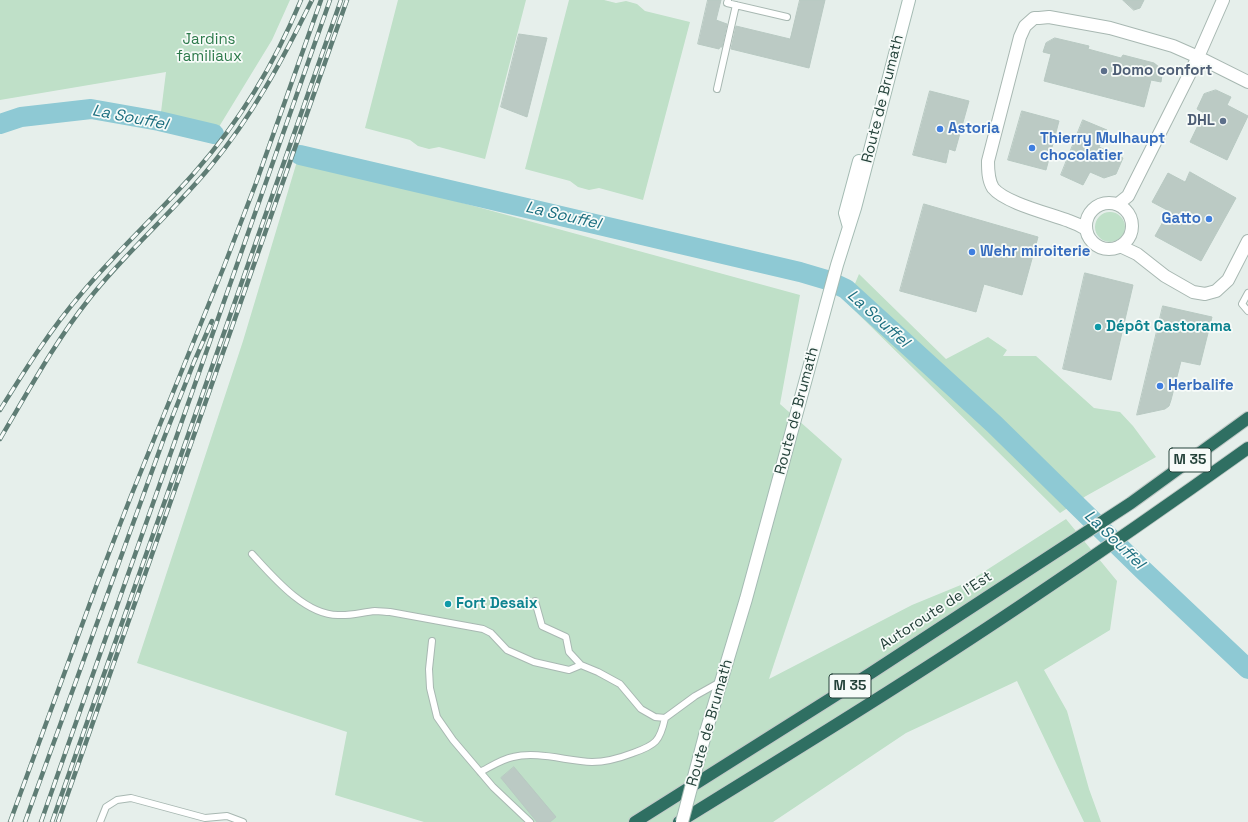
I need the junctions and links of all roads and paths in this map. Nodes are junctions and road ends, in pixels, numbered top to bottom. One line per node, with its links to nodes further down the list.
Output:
1 (728, 0): 4 (lane)
2 (908, 0): 25 (street, Route de Brumath)
3 (1223, 0): 6 (street)
4 (736, 5): 5 (lane); 8 (lane)
5 (787, 17)
6 (1198, 57): 7 (street); 9 (street); 11 (street)
7 (1248, 82)
8 (717, 89)
9 (1123, 208): 10 (street); 13 (street)
10 (1089, 214): 11 (street); 12 (street)
11 (1069, 221): 12 (street)
12 (1086, 229): 15 (street)
13 (1131, 235): 15 (street); 16 (street)
14 (1248, 241): 16 (street)
15 (1120, 246): 16 (street)
16 (1137, 254)
17 (1248, 293): 18 (lane)
18 (1248, 311)
19 (1248, 418): 31 (highway, Autoroute de l’Est / M 35)
20 (1248, 448): 32 (highway, M 35)
21 (252, 554): 24 (lane)
22 (535, 601): 24 (lane)
23 (432, 641): 27 (lane)
24 (581, 665): 26 (lane)
25 (721, 681): 26 (lane); 33 (street, Route de Brumath, bridge)
26 (665, 718): 27 (lane)
27 (480, 772): 30 (lane)
28 (100, 822): 29 (lane)
29 (243, 822)
30 (530, 822)
31 (635, 822)
32 (678, 822)
33 (682, 822)

